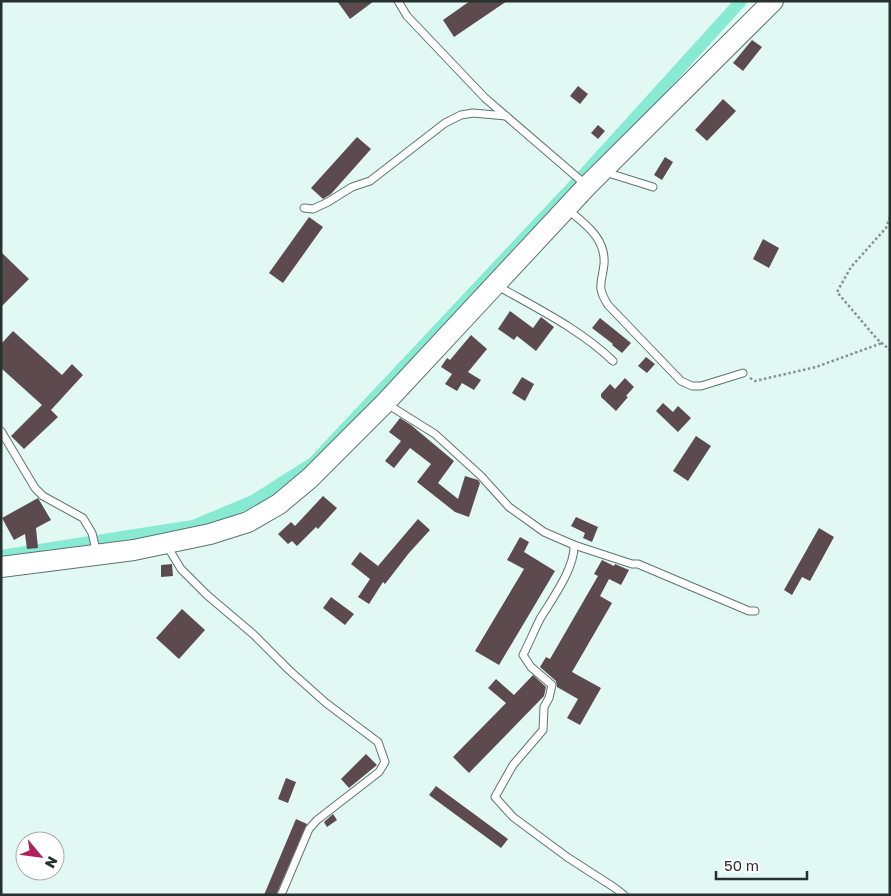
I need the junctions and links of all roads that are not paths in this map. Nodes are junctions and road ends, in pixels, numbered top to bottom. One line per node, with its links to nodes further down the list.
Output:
1 (398, 1): 3 (lane)
2 (773, 1): 4 (street)
3 (506, 116): 5 (lane); 7 (lane)
4 (602, 171): 5 (street); 6 (lane)
5 (588, 186): 8 (street)
6 (653, 187)
7 (304, 208)
8 (567, 209): 9 (street); 11 (lane)
9 (496, 284): 10 (lane); 12 (street)
10 (613, 361)
11 (743, 373)
12 (385, 403): 14 (street); 15 (lane)
13 (1, 431): 16 (lane)
14 (165, 544): 16 (street); 19 (lane)
15 (574, 544): 18 (lane); 20 (lane)
16 (98, 554): 17 (street)
17 (1, 567)
18 (756, 611)
19 (281, 895)
20 (624, 895)

